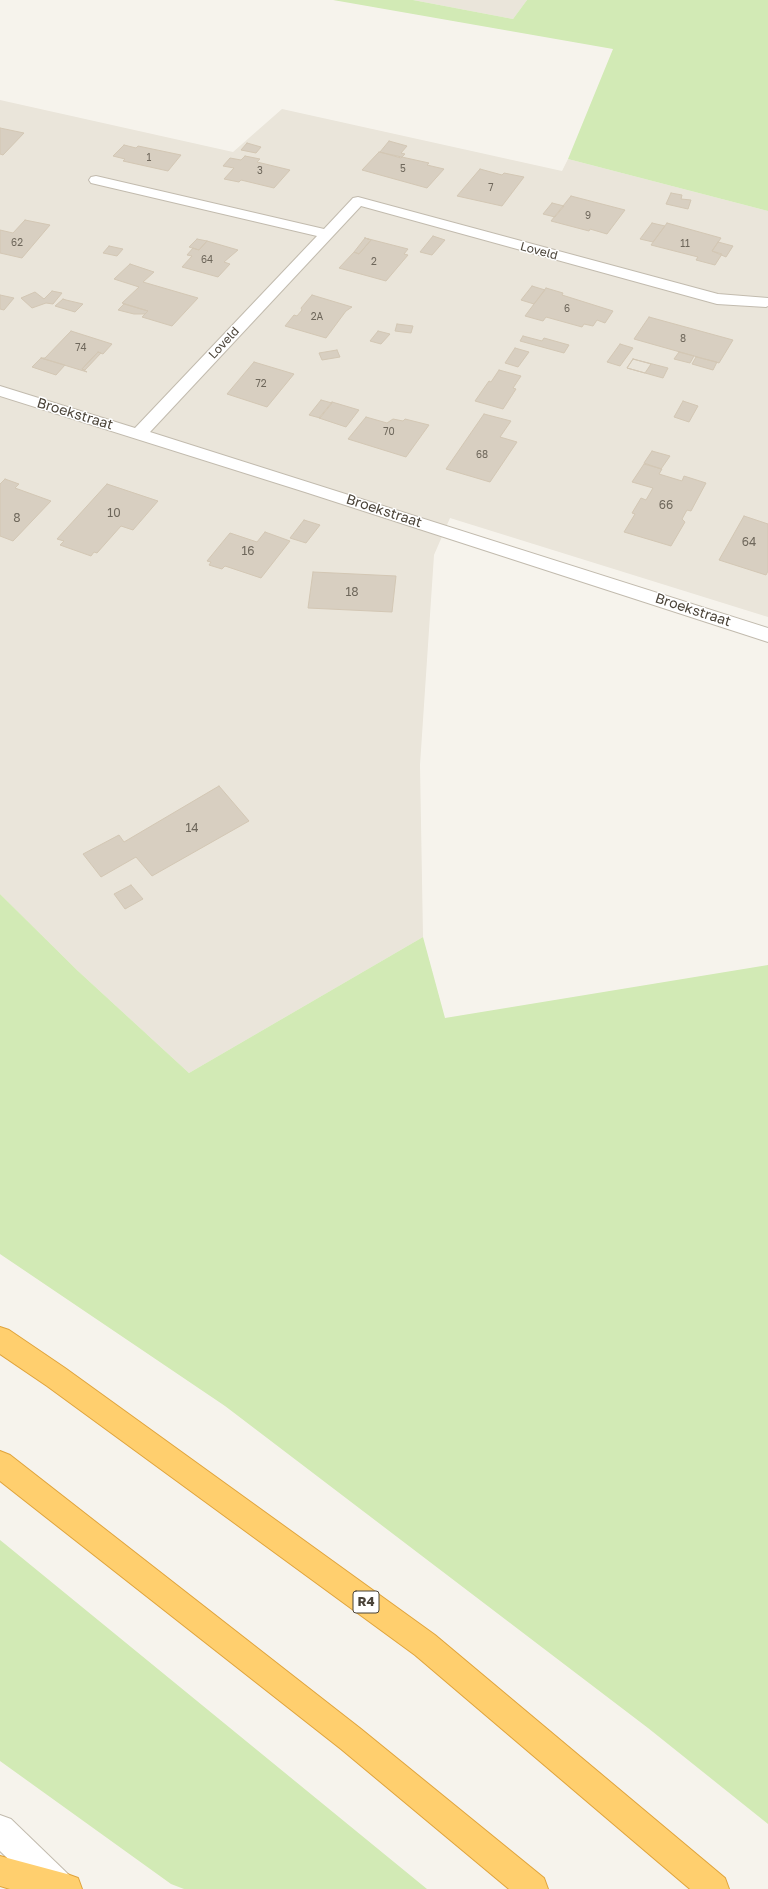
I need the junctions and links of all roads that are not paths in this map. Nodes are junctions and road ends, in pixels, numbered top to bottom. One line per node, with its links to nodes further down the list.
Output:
1 (96, 180): 2 (street)
2 (327, 234): 3 (street, Loveld); 5 (street, Loveld)
3 (766, 302)
4 (0, 391): 5 (street, Broekstraat)
5 (139, 434): 6 (street, Broekstraat)
6 (768, 635)
7 (0, 1339): 13 (highway, R4)
8 (0, 1464): 12 (highway)
9 (0, 1830): 11 (street)
10 (0, 1871): 11 (highway)
11 (63, 1887)
12 (533, 1889)
13 (714, 1889)

